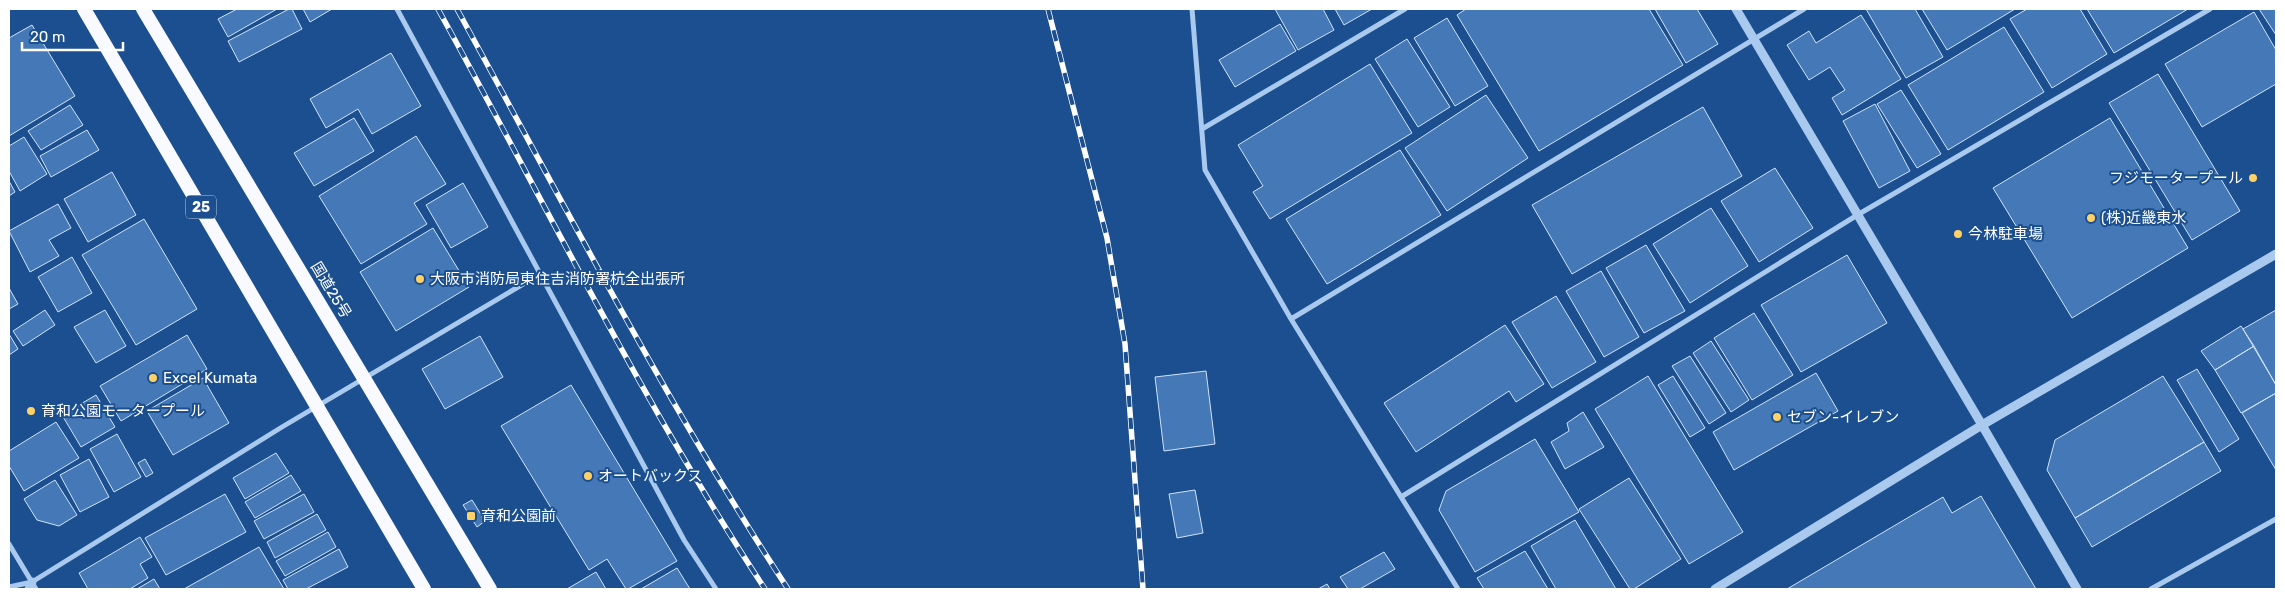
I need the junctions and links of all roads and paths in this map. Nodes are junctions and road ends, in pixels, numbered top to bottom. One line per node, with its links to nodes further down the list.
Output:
1 (84, 9): 16 (highway, 25)
2 (144, 9): 15 (highway, 国道25号)
3 (397, 9): 13 (street)
4 (1192, 9): 10 (street)
5 (1405, 9): 10 (street)
6 (1736, 9): 9 (street)
7 (1804, 9): 9 (street)
8 (2210, 9): 11 (street)
9 (1754, 38): 11 (street); 14 (street)
10 (1202, 129): 14 (street)
11 (1859, 214): 17 (street); 18 (street)
12 (2276, 254): 17 (street)
13 (540, 274): 15 (street); 25 (street)
14 (1291, 318): 18 (street)
15 (365, 377): 16 (street); 24 (highway, 国道25号)
16 (317, 406): 22 (street); 23 (highway, 25)
17 (1982, 425): 27 (street); 28 (street)
18 (1401, 497): 26 (street)
19 (2276, 518): 29 (street)
20 (9, 544): 22 (street)
21 (9, 587): 22 (street)
22 (32, 587)
23 (424, 589)
24 (490, 589)
25 (716, 589)
26 (1458, 589)
27 (1715, 589)
28 (2077, 589)
29 (2151, 589)

